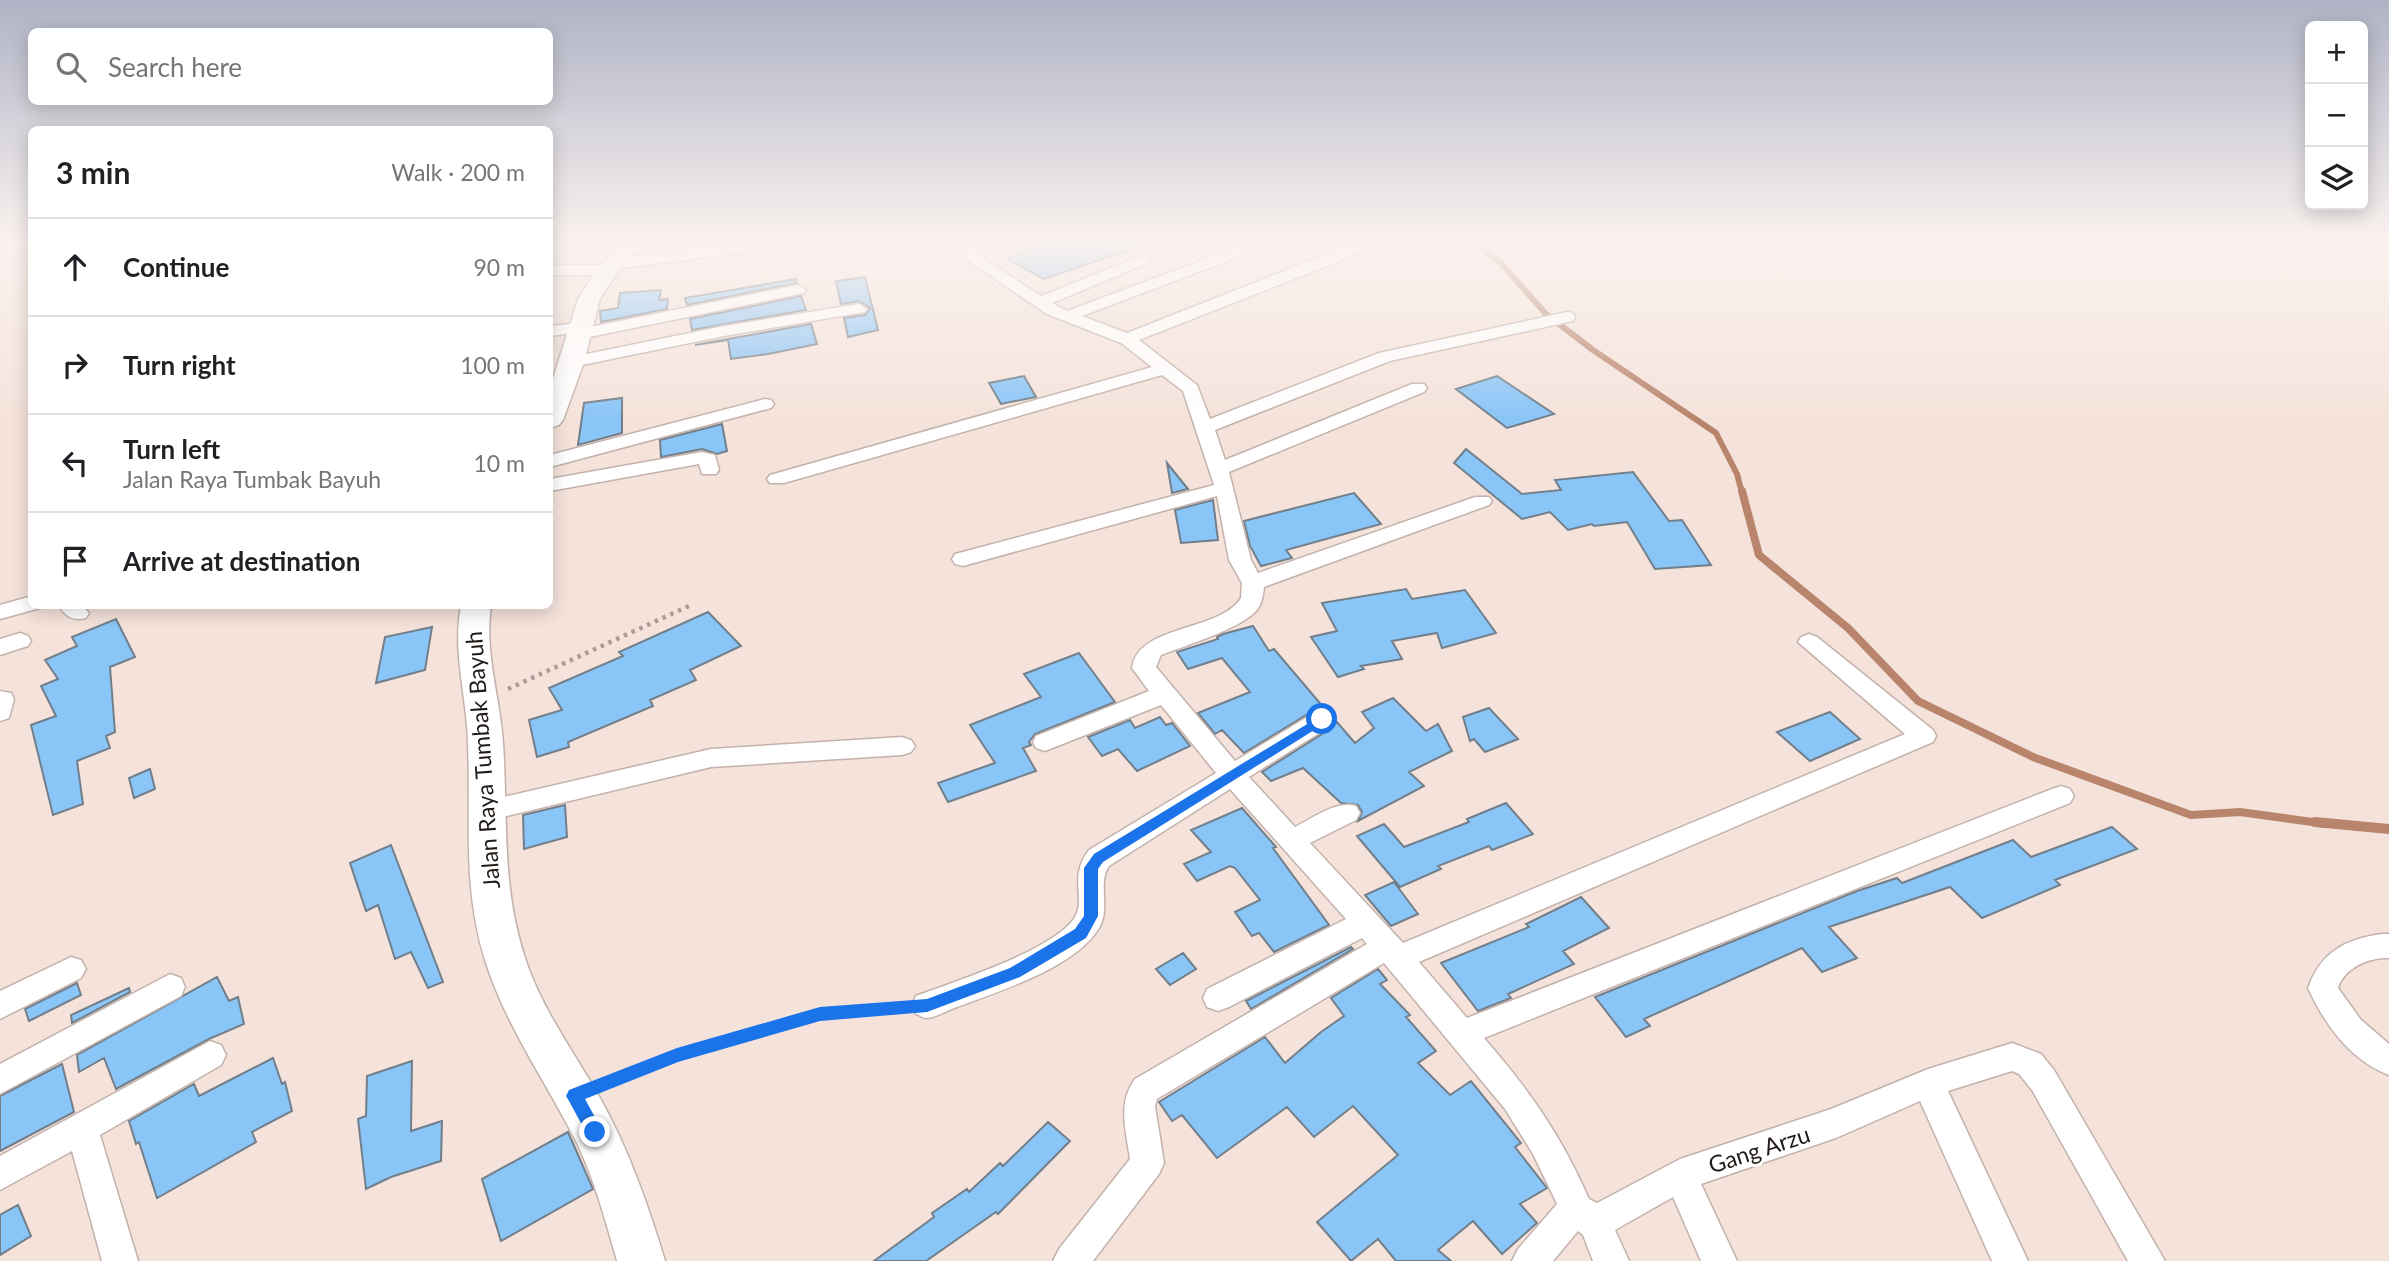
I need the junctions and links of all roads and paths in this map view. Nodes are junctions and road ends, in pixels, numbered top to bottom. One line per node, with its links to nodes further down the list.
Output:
1 (589, 301): 10 (street)
2 (740, 301): 10 (street)
3 (1043, 301): 6 (street)
4 (1108, 301): 8 (street)
5 (1225, 301): 12 (street)
6 (1040, 302): 8 (street)
7 (859, 309): 13 (street)
8 (1068, 316): 12 (street)
9 (1567, 317): 18 (street)
10 (581, 330): 11 (street); 13 (street)
11 (553, 331)
12 (1127, 339): 14 (street)
13 (572, 362): 17 (street)
14 (1164, 369): 18 (street); 22 (street)
15 (1418, 388): 21 (street)
16 (765, 404): 19 (street)
17 (553, 412)
18 (1203, 428): 21 (street)
19 (553, 460)
20 (709, 470): 23 (street)
21 (1222, 478): 25 (street); 26 (street)
22 (777, 479)
23 (553, 484)
24 (1482, 501): 26 (street)
25 (963, 559)
26 (1253, 583): 32 (street)
27 (28, 604): 30 (street)
28 (691, 605): 33 (path)
29 (475, 609): 33 (street, Jalan Raya Tumbak Bayuh)
30 (0, 612)
31 (1809, 642): 44 (street)
32 (1164, 694): 35 (street); 37 (street)
33 (479, 702): 39 (street, Jalan Raya Tumbak Bayuh)
34 (1322, 719): 37 (street)
35 (1045, 742)
36 (902, 746): 39 (street)
37 (1233, 776): 41 (street); 48 (street)
38 (2061, 796): 50 (street)
39 (486, 811): 55 (street, Jalan Raya Tumbak Bayuh)
40 (1347, 813): 41 (street)
41 (1291, 841): 42 (street)
42 (1365, 923): 44 (street); 47 (street)
43 (2389, 946): 52 (street)
44 (1393, 952): 50 (street); 62 (street)
45 (71, 969): 49 (street)
46 (170, 987): 53 (street)
47 (1219, 998)
48 (927, 1005): 55 (path)
49 (0, 1006)
50 (1460, 1034): 59 (street)
51 (210, 1055): 56 (street)
52 (2389, 1061)
53 (0, 1080)
54 (1927, 1083): 58 (street, Gang Arzu); 66 (street); 67 (street, Gang Arzu)
55 (574, 1096): 61 (street, Jalan Raya Tumbak Bayuh)
56 (82, 1129): 57 (street); 60 (street)
57 (0, 1174)
58 (1680, 1175): 59 (street, Gang Arzu); 65 (street)
59 (1585, 1216): 63 (street); 64 (street)
60 (120, 1261)
61 (641, 1261)
62 (1072, 1261)
63 (1531, 1261)
64 (1611, 1261)
65 (1719, 1261)
66 (2010, 1261)
67 (2147, 1261)

